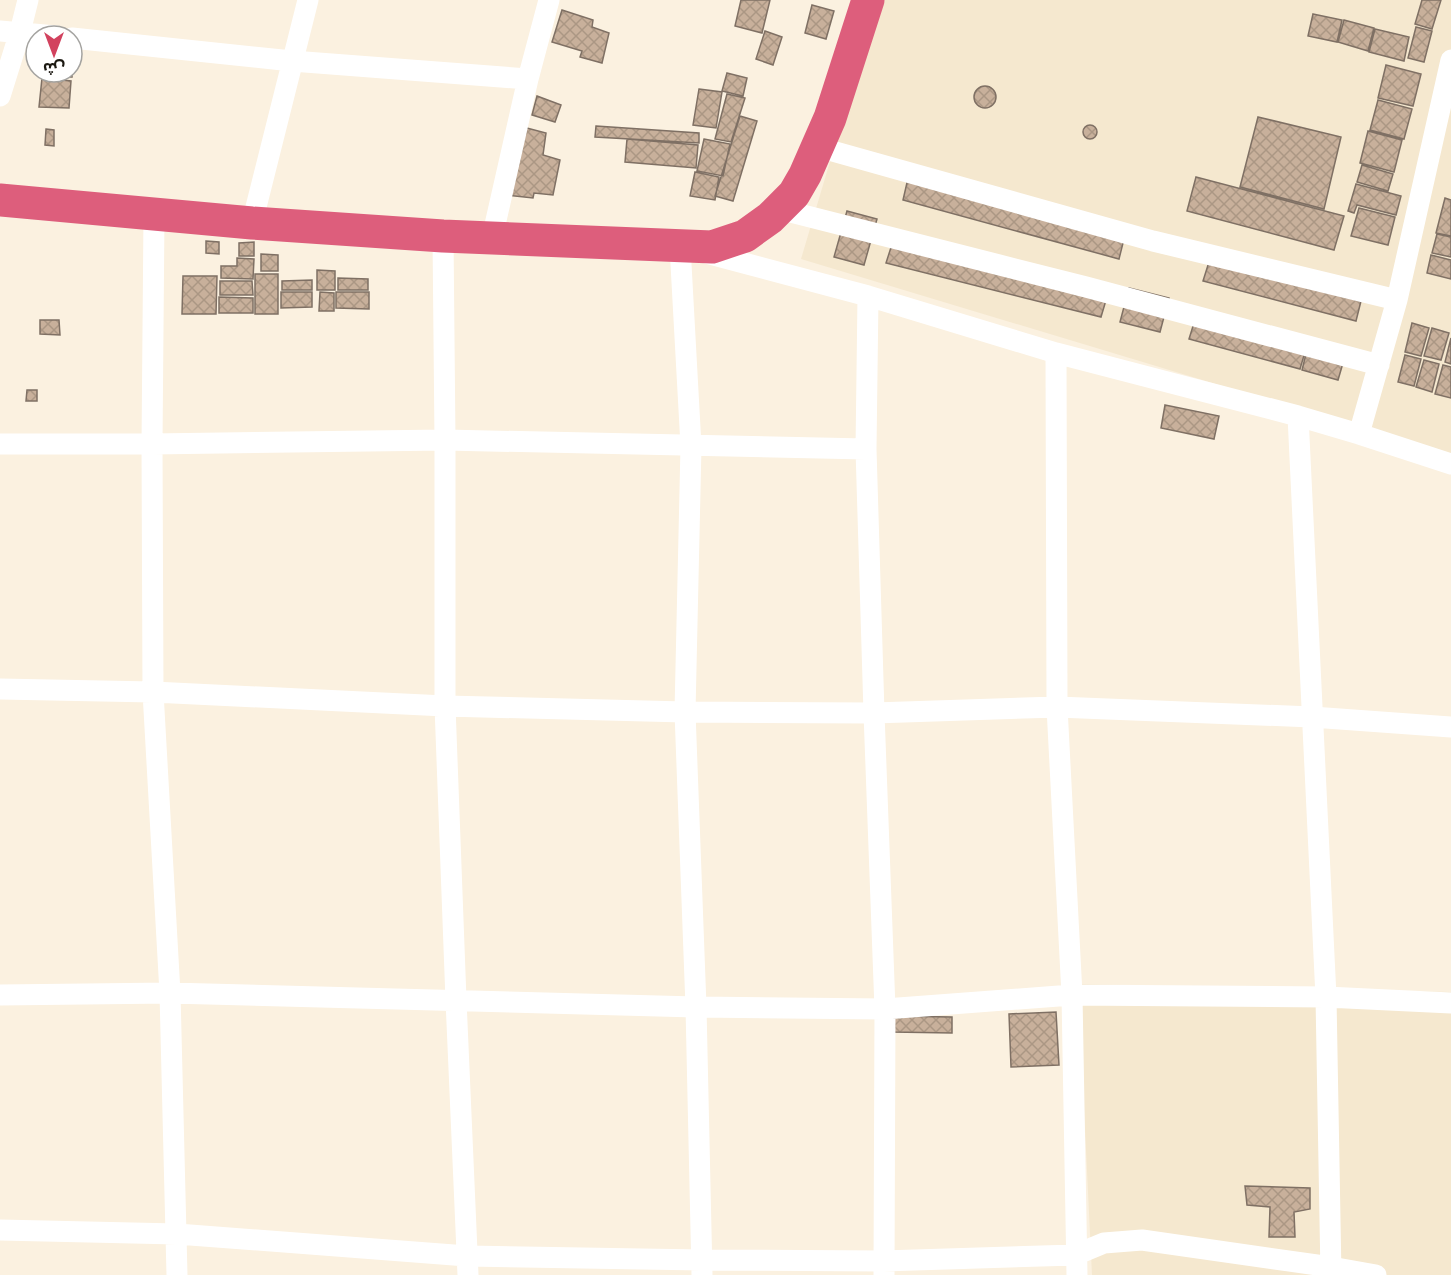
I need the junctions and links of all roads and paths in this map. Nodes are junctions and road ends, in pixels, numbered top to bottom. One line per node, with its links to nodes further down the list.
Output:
1 (28, 0): 5 (street)
2 (308, 0): 8 (street)
3 (549, 0): 9 (street)
4 (868, 0): 11 (highway)
5 (10, 32): 10 (street)
6 (84, 39): 8 (street)
7 (1451, 60): 20 (street)
8 (292, 61): 9 (street); 15 (street)
9 (528, 79): 17 (street)
10 (0, 96)
11 (818, 147): 13 (highway); 20 (street)
12 (0, 200): 14 (highway)
13 (779, 209): 18 (highway); 22 (street)
14 (154, 214): 15 (highway); 27 (street)
15 (252, 223): 16 (highway)
16 (443, 236): 17 (highway); 25 (street)
17 (492, 238): 18 (highway)
18 (680, 246): 19 (street); 28 (street)
19 (868, 296): 21 (street); 29 (street)
20 (1397, 300): 22 (street)
21 (1056, 353): 23 (street); 34 (street)
22 (1379, 365): 24 (street)
23 (1298, 417): 24 (street); 37 (street)
24 (1359, 434): 30 (street)
25 (445, 440): 27 (street); 28 (street); 33 (street)
26 (0, 444): 27 (street)
27 (152, 444): 32 (street)
28 (691, 446): 29 (street); 35 (street)
29 (866, 449): 36 (street)
30 (1451, 464)
31 (0, 689): 32 (street)
32 (153, 692): 33 (street); 39 (street)
33 (445, 706): 35 (street); 43 (street)
34 (1057, 707): 36 (street); 37 (street); 41 (street)
35 (685, 712): 36 (street); 45 (street)
36 (874, 714): 46 (street)
37 (1312, 717): 38 (street); 42 (street)
38 (1451, 727)
39 (170, 993): 40 (street); 43 (street); 48 (street)
40 (0, 995)
41 (1072, 995): 42 (street); 46 (street); 50 (street)
42 (1326, 997): 44 (street); 53 (street)
43 (456, 1000): 45 (street); 49 (street)
44 (1451, 1003)
45 (696, 1007): 46 (street); 51 (street)
46 (885, 1009): 52 (street)
47 (0, 1230): 48 (street)
48 (177, 1234): 49 (street); 54 (street)
49 (468, 1265): 51 (street)
50 (1076, 1265): 52 (street); 53 (street)
51 (702, 1268): 52 (street)
52 (883, 1268)
53 (1331, 1271): 55 (street)
54 (177, 1275)
55 (1376, 1275)

